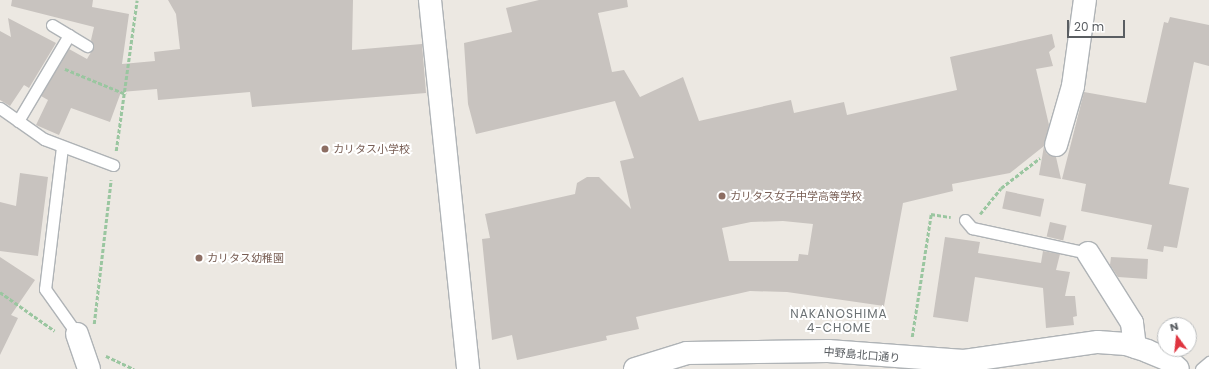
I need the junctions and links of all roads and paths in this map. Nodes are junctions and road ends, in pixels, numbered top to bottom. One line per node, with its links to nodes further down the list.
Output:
1 (137, 0): 8 (path)
2 (430, 0): 21 (street)
3 (1085, 0): 11 (street)
4 (52, 25): 5 (lane)
5 (69, 35): 6 (lane); 7 (lane)
6 (87, 46)
7 (52, 62): 8 (path); 10 (lane)
8 (126, 94): 13 (path)
9 (0, 108): 10 (lane)
10 (18, 121): 12 (lane)
11 (1056, 145): 14 (path)
12 (62, 147): 13 (lane); 16 (lane)
13 (113, 165): 16 (path)
14 (965, 220): 15 (lane); 17 (path)
15 (1088, 253): 18 (street)
16 (85, 333): 20 (street)
17 (912, 339)
18 (1135, 347): 22 (street, 中野島北口通り); 23 (street, 中野島北口通り)
19 (1209, 362): 24 (lane)
20 (89, 369)
21 (468, 369)
22 (635, 369)
23 (1178, 369)
24 (1201, 369)

